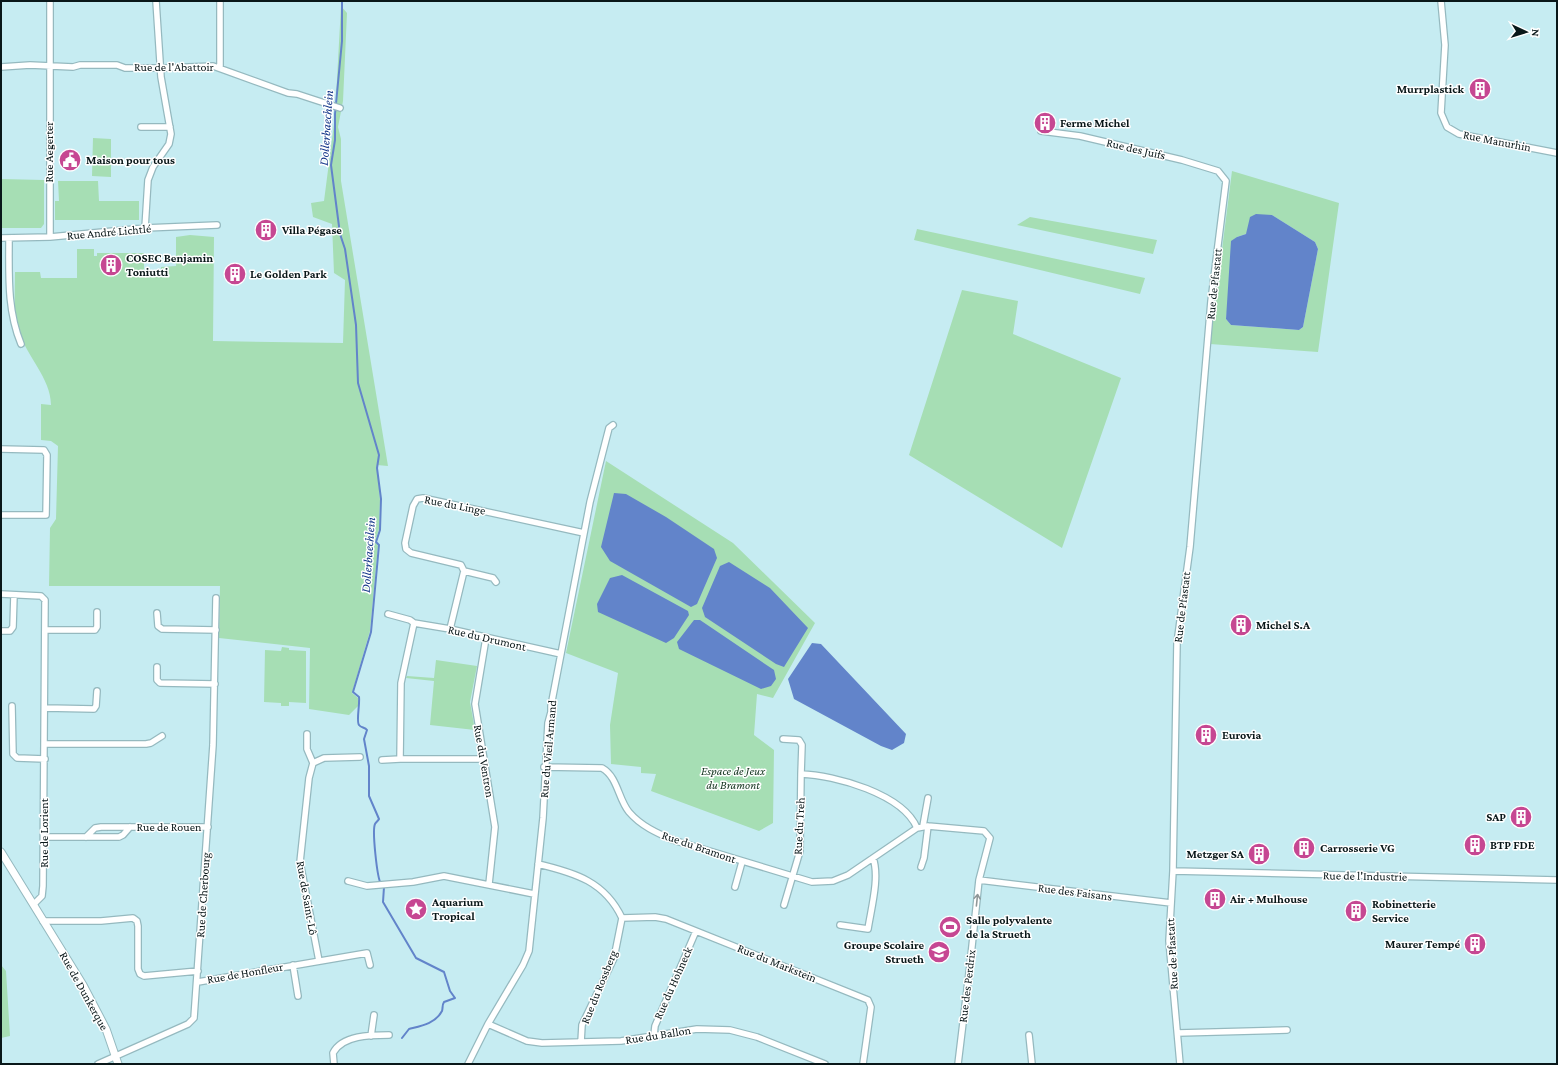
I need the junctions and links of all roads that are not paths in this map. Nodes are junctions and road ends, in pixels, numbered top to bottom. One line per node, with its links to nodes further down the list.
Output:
1 (50, 1): 6 (street, Rue Aegerter)
2 (156, 1): 8 (street)
3 (220, 1): 7 (street)
4 (1441, 1): 13 (street, Rue Manurhin)
5 (1, 67): 6 (street, Rue de l'Abattoir)
6 (49, 67): 8 (street, Rue de l'Abattoir); 17 (street, Rue Aegerter)
7 (220, 67): 8 (street, Rue de l'Abattoir); 9 (street, Rue de l'Abattoir)
8 (160, 68): 11 (street)
9 (340, 108)
10 (141, 127): 11 (street)
11 (170, 127): 16 (street)
12 (1041, 131): 14 (street, Rue des Juifs)
13 (1557, 153)
14 (1226, 181): 70 (street, Rue de Pfastatt)
15 (217, 225): 16 (street, Rue André Lichtlé)
16 (145, 228): 17 (street, Rue André Lichtlé)
17 (50, 237): 19 (street, Rue André Lichtlé)
18 (1, 238): 19 (street, Rue André Lichtlé)
19 (9, 238): 20 (street)
20 (21, 344)
21 (613, 425): 24 (street, Rue du Vieil Armand)
22 (1, 449): 23 (street)
23 (1, 515)
24 (584, 533): 25 (street, Rue du Linge); 39 (street, Rue du Vieil Armand)
25 (464, 571): 26 (street, Rue du Linge); 34 (street)
26 (496, 582)
27 (1, 594): 28 (street)
28 (14, 595): 35 (street, Rue de Lorient); 37 (street)
29 (216, 598): 36 (street, Rue de Cherbourg)
30 (97, 612): 35 (street)
31 (157, 613): 36 (street)
32 (388, 614): 33 (street, Rue du Drumont)
33 (414, 623): 34 (street, Rue du Drumont); 51 (street)
34 (450, 629): 38 (street, Rue du Drumont)
35 (45, 630): 44 (street, Rue de Lorient)
36 (216, 630): 41 (street, Rue de Cherbourg)
37 (1, 631)
38 (486, 638): 39 (street, Rue du Drumont); 52 (street, Rue du Ventron)
39 (560, 654): 55 (street, Rue du Vieil Armand)
40 (157, 667): 41 (street)
41 (215, 684): 60 (street, Rue de Cherbourg)
42 (97, 691): 44 (street)
43 (12, 706): 50 (street)
44 (45, 708): 48 (street, Rue de Lorient)
45 (307, 734): 54 (street)
46 (162, 736): 48 (street)
47 (782, 739): 56 (street, Rue du Treh)
48 (45, 744): 50 (street, Rue de Lorient)
49 (360, 757): 54 (street)
50 (45, 759): 62 (street, Rue de Lorient)
51 (400, 759): 52 (street); 53 (street)
52 (483, 759): 75 (street, Rue du Ventron)
53 (382, 760)
54 (313, 763): 85 (street, Rue de Saint-Lô)
55 (544, 767): 67 (street, Rue du Bramont); 68 (street, Rue du Vieil Armand)
56 (801, 774): 61 (street); 71 (street, Rue du Treh)
57 (928, 798): 58 (street)
58 (925, 826): 61 (street, Rue du Bramont); 64 (street, Rue du Bramont); 69 (street)
59 (130, 827): 60 (street, Rue de Rouen); 63 (street, Rue de Rouen); 63 (street, Rue de Rouen)
60 (208, 827): 88 (street, Rue de Cherbourg)
61 (917, 828): 66 (street, Rue du Bramont)
62 (44, 837): 63 (street, Rue de Rouen); 79 (street, Rue de Lorient)
63 (86, 837)
64 (990, 838): 72 (street, Rue des Perdrix)
65 (1, 852): 79 (street, Rue de Dunkerque)
66 (873, 858): 71 (street, Rue du Bramont); 83 (street)
67 (742, 862): 71 (street, Rue du Bramont); 76 (street, Rue du Bramont)
68 (538, 864): 77 (street, Rue du Vieil Armand); 81 (street)
69 (921, 867)
70 (1173, 871): 73 (street, Rue de l'Industrie); 78 (street, Rue de Pfastatt)
71 (792, 877): 80 (street)
72 (979, 880): 78 (street, Rue des Faisans); 106 (street, Rue des Perdrix, one-way to 72)
73 (1557, 880)
74 (348, 881): 75 (street)
75 (489, 884): 77 (street)
76 (735, 887)
77 (534, 894): 92 (street, Rue du Vieil Armand)
78 (1171, 903): 94 (street, Rue de Pfastatt)
79 (34, 904): 82 (street, Rue de Dunkerque)
80 (784, 906)
81 (622, 918): 84 (street, Rue du Markstein); 99 (street, Rue du Rossberg)
82 (44, 921): 88 (street); 100 (street, Rue de Dunkerque)
83 (840, 925)
84 (696, 931): 96 (street, Rue du Hohneck); 105 (street, Rue du Markstein)
85 (319, 961): 86 (street, Rue de Honfleur); 87 (street, Rue de Honfleur)
86 (293, 965): 89 (street, Rue de Honfleur); 90 (street, Rue de Honfleur)
87 (370, 965)
88 (198, 972): 89 (street, Rue de Cherbourg)
89 (198, 982): 100 (street, Rue de Cherbourg)
90 (298, 996)
91 (374, 1015): 98 (street)
92 (488, 1024): 99 (street, Rue du Ballon); 103 (street, Rue du Vieil Armand)
93 (1287, 1030): 94 (street)
94 (1178, 1034): 108 (street, Rue de Pfastatt)
95 (389, 1035): 98 (street)
96 (654, 1035): 99 (street, Rue du Ballon); 104 (street, Rue du Ballon)
97 (1029, 1035): 107 (street)
98 (371, 1036): 102 (street)
99 (581, 1042)
100 (117, 1060): 101 (street)
101 (98, 1064)
102 (334, 1064)
103 (468, 1064)
104 (825, 1064)
105 (863, 1064)
106 (958, 1064)
107 (1032, 1064)
108 (1180, 1064)

